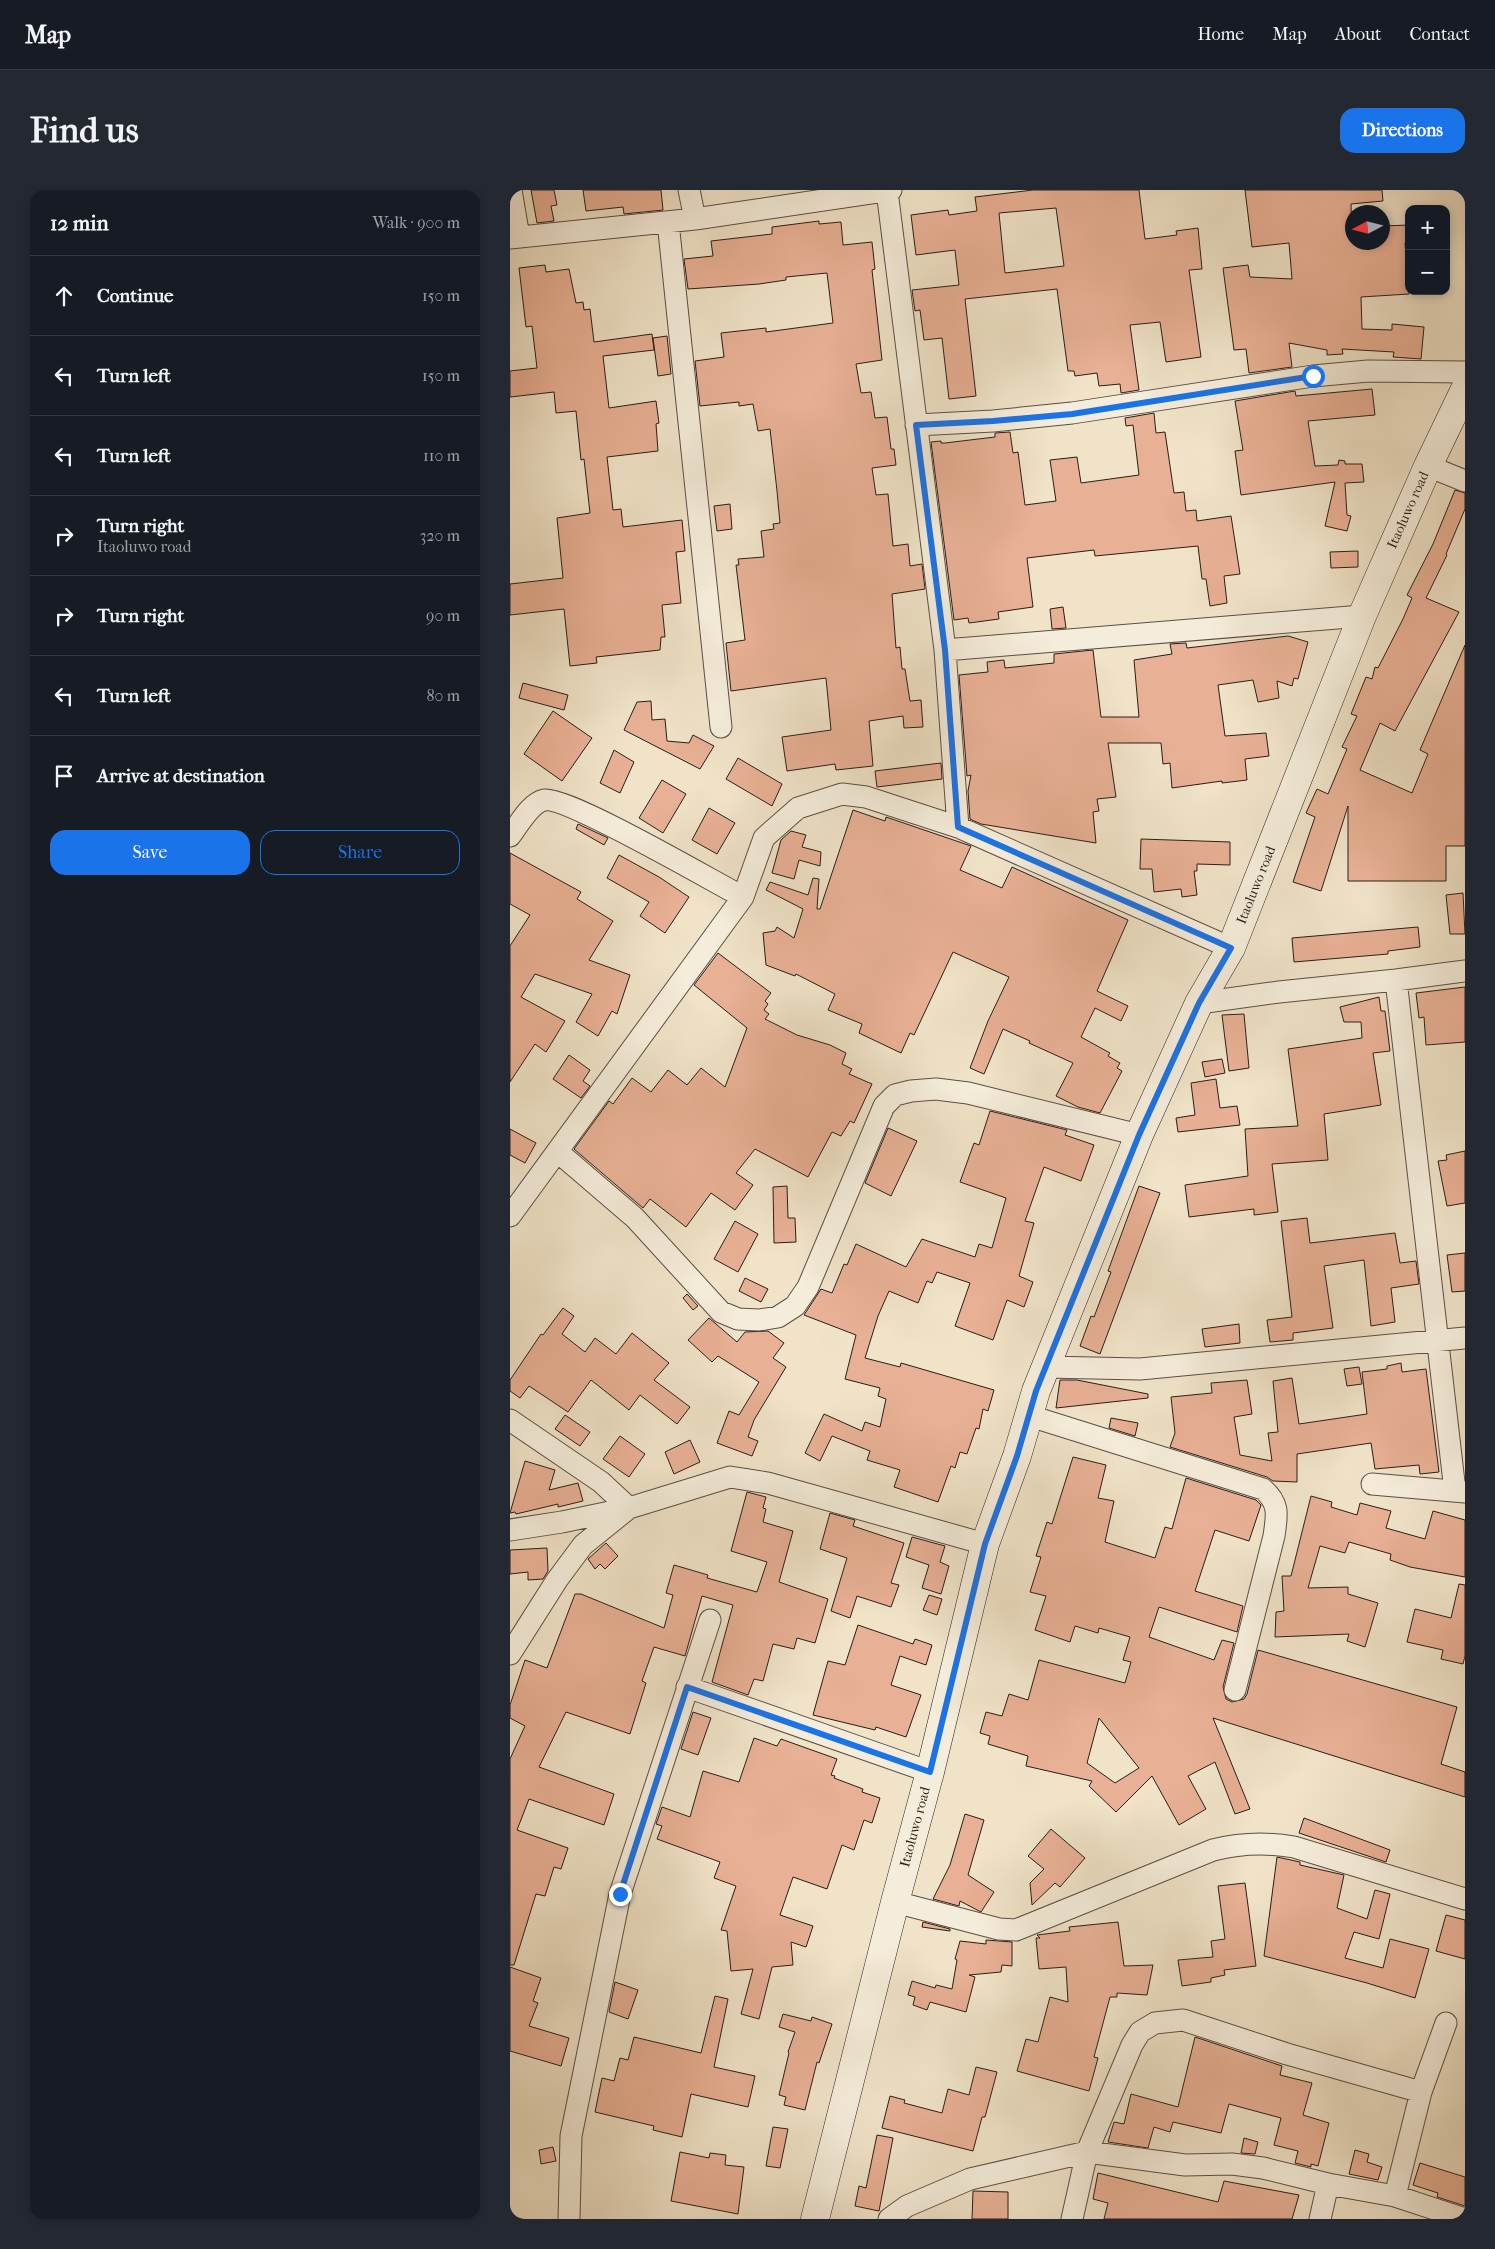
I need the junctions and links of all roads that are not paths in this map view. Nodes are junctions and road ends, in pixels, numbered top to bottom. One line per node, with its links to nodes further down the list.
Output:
1 (511, 190): 7 (street)
2 (689, 190): 5 (street)
3 (891, 190): 4 (street)
4 (887, 191): 5 (street); 10 (street)
5 (694, 219): 6 (street)
6 (668, 222): 7 (street); 15 (street)
7 (514, 238)
8 (1465, 372): 10 (street)
9 (1465, 389): 11 (street, Itaoluwo road)
10 (916, 425): 14 (street)
11 (1428, 466): 12 (street); 13 (street, Itaoluwo road)
12 (1465, 481)
13 (1362, 616): 14 (street); 19 (street, Itaoluwo road)
14 (945, 650): 16 (street)
15 (721, 727)
16 (958, 827): 18 (street); 19 (street)
17 (510, 836): 18 (street)
18 (743, 897): 24 (street)
19 (1231, 948): 22 (street, Itaoluwo road)
20 (1465, 971): 21 (street)
21 (1396, 980): 22 (street); 27 (street)
22 (1199, 1003): 23 (street, Itaoluwo road)
23 (1139, 1135): 24 (street); 28 (street, Itaoluwo road)
24 (558, 1152): 25 (street)
25 (510, 1216)
26 (1465, 1338): 27 (street)
27 (1438, 1342): 28 (street); 32 (street)
28 (1046, 1368): 29 (street, Itaoluwo road)
29 (1030, 1416): 35 (street, Itaoluwo road); 39 (street)
30 (510, 1420): 33 (street)
31 (1372, 1484): 32 (street)
32 (1460, 1491)
33 (629, 1508): 34 (street); 35 (street); 37 (street)
34 (510, 1530)
35 (985, 1544): 40 (street, Itaoluwo road)
36 (710, 1620): 38 (street)
37 (510, 1654)
38 (687, 1687): 40 (street); 48 (street)
39 (1235, 1690)
40 (930, 1772): 42 (street, Itaoluwo road)
41 (1465, 1899): 42 (street)
42 (895, 1902): 49 (street, Itaoluwo road)
43 (1446, 2023): 44 (street)
44 (1420, 2092): 45 (street); 47 (street)
45 (1087, 2152): 46 (street); 50 (street); 51 (street)
46 (1328, 2184): 47 (street); 52 (street)
47 (1395, 2196): 53 (street)
48 (569, 2219)
49 (815, 2219)
50 (889, 2219)
51 (1072, 2219)
52 (1320, 2219)
53 (1464, 2219)

